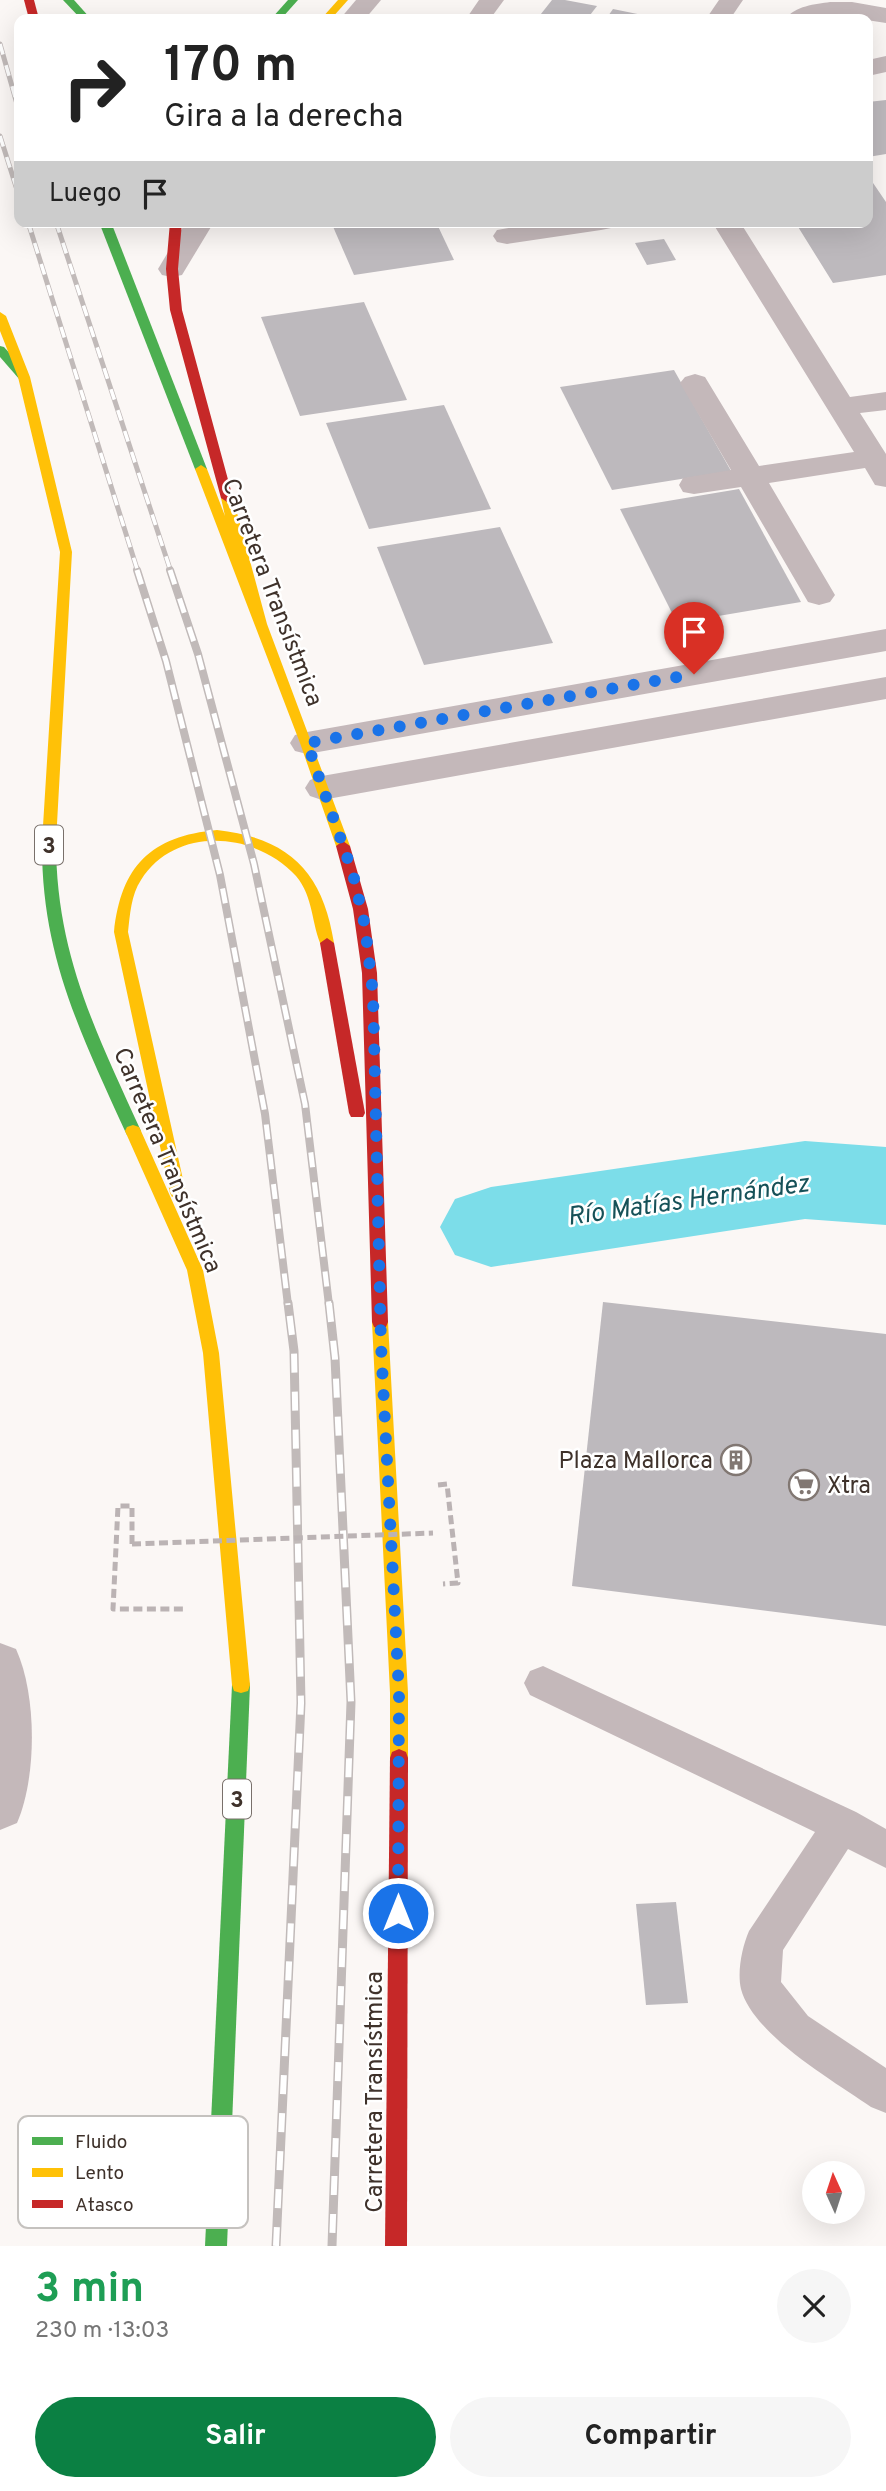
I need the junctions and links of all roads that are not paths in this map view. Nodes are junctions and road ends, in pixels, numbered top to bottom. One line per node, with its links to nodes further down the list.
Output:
1 (68, 0): 5 (main road)
2 (293, 0): 6 (main road)
3 (343, 0): 7 (main road)
4 (369, 0): 8 (street)
5 (81, 14)
6 (280, 14)
7 (330, 14)
8 (356, 14)
9 (807, 14): 10 (street)
10 (886, 16)
11 (107, 228): 28 (main road, Carretera Transístmica)
12 (175, 228): 17 (main road)
13 (196, 228): 17 (street)
14 (561, 228): 16 (street)
15 (730, 228): 23 (street)
16 (507, 236)
17 (172, 269): 28 (main road)
18 (0, 316): 20 (main road, Carretera Transístmica / 3)
19 (0, 350): 20 (main road)
20 (24, 377): 34 (main road, Carretera Transístmica / 3)
21 (695, 383): 25 (street)
22 (886, 401): 23 (street)
23 (842, 407): 24 (street)
24 (880, 468): 25 (street)
25 (749, 477): 26 (street); 27 (street)
26 (694, 485)
27 (819, 595)
28 (262, 628): 31 (main road, Carretera Transístmica)
29 (886, 639): 31 (street)
30 (886, 688): 32 (street)
31 (307, 743): 32 (main road, Carretera Transístmica)
32 (323, 788): 33 (main road, Carretera Transístmica)
33 (380, 1253): 34 (main road); 44 (main road, Carretera Transístmica)
34 (195, 1270): 41 (main road, Carretera Transístmica / 3)
35 (0, 1663): 37 (street)
36 (543, 1683): 38 (lane)
37 (0, 1808)
38 (842, 1825): 39 (lane); 40 (lane)
39 (886, 1850)
40 (886, 2092)
41 (222, 2116)
42 (217, 2228): 43 (main road, Carretera Transístmica / 3)
43 (216, 2246)
44 (396, 2246)

